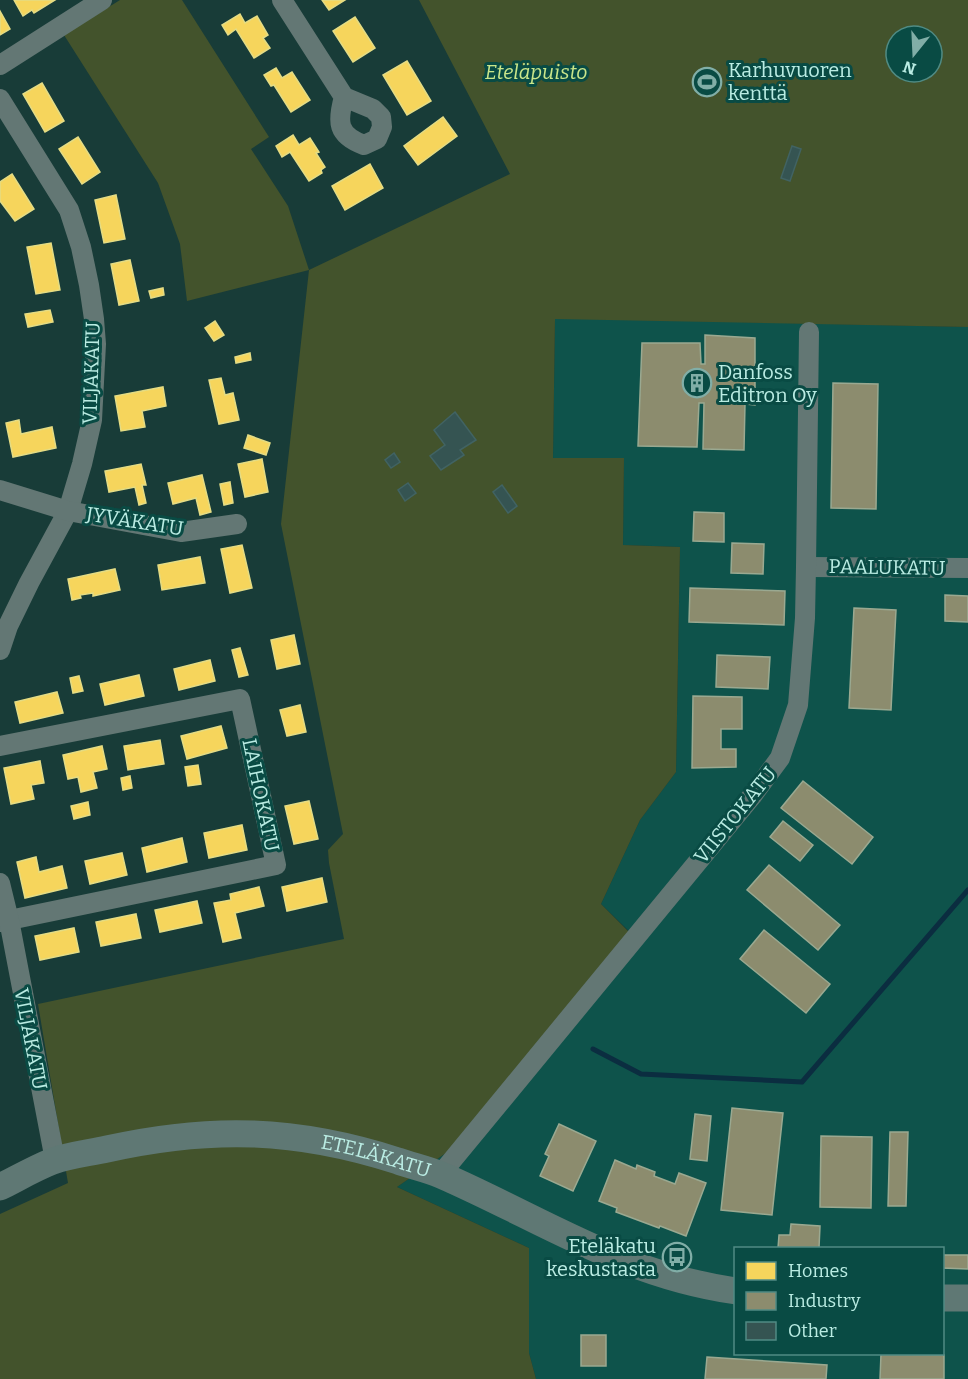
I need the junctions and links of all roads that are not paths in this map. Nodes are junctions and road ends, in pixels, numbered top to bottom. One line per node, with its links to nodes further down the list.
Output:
1 (102, 0): 3 (street)
2 (282, 0): 4 (street)
3 (0, 65)
4 (344, 97)
5 (0, 99): 8 (street, VILJAKATU)
6 (809, 332): 10 (street, VIISTOKATU)
7 (0, 490): 8 (street, JYVÄKATU)
8 (68, 511): 9 (street, JYVÄKATU); 12 (street, VILJAKATU)
9 (237, 524)
10 (806, 567): 11 (street, PAALUKATU); 17 (street, VIISTOKATU)
11 (968, 568)
12 (0, 650)
13 (0, 746): 15 (street, LAIHOKATU)
14 (0, 883): 15 (street, VILJAKATU)
15 (4, 921): 16 (street, VILJAKATU)
16 (55, 1160): 17 (main road, ETELÄKATU); 18 (main road, ETELÄKATU)
17 (440, 1175): 19 (main road, ETELÄKATU)
18 (0, 1186)
19 (734, 1291)
20 (944, 1298): 21 (main road)
21 (968, 1298)

